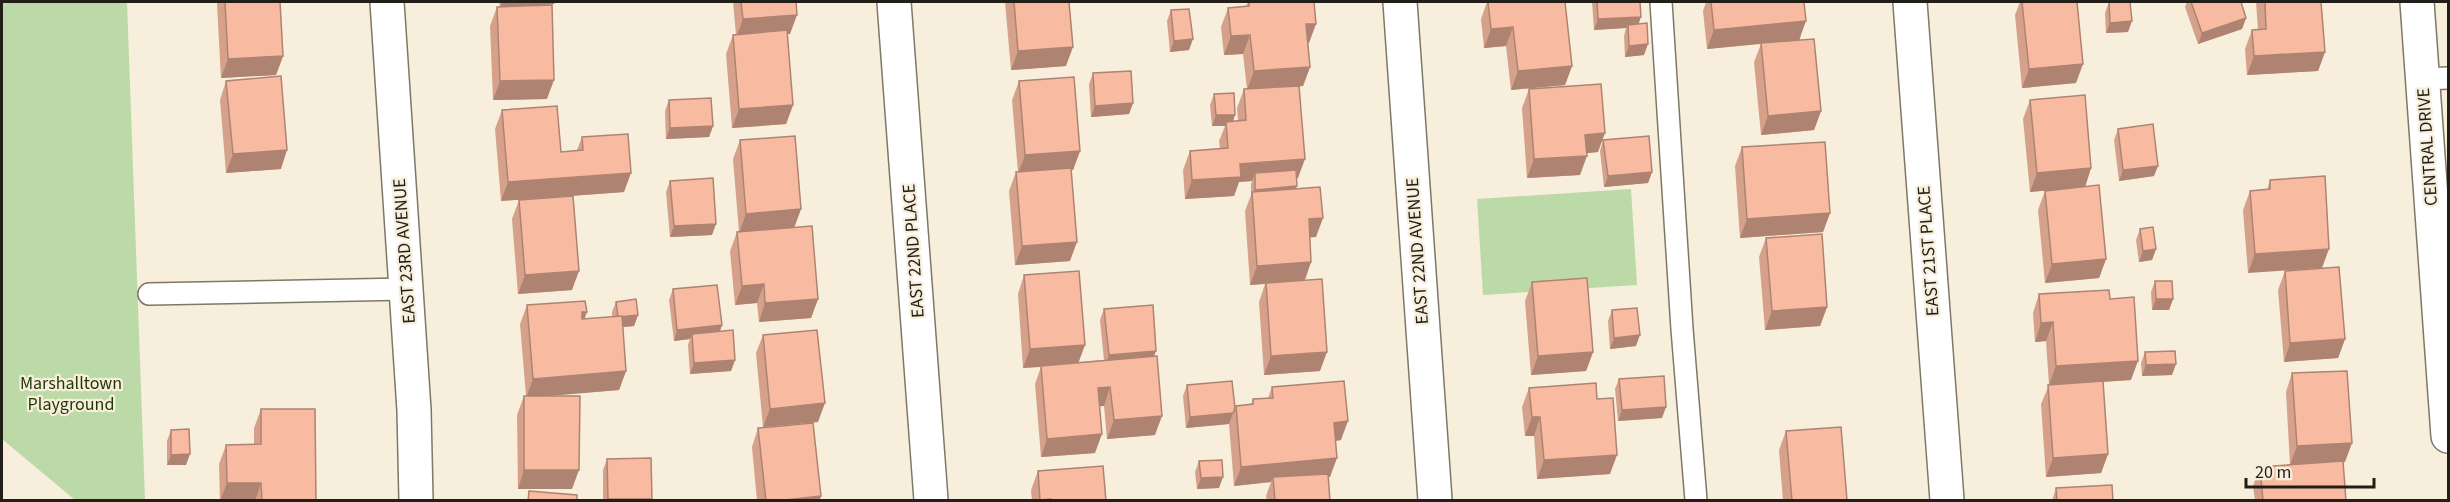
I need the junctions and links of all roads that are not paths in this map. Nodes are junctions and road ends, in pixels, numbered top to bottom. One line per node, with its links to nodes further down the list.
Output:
1 (387, 2): 8 (street, EAST 23RD AVENUE)
2 (894, 2): 12 (street, EAST 22ND PLACE)
3 (1400, 2): 13 (street, EAST 22ND AVENUE)
4 (1661, 2): 14 (lane)
5 (1910, 2): 15 (street, EAST 21ST PLACE)
6 (2417, 2): 7 (street, CENTRAL DRIVE)
7 (2435, 78): 10 (street, CENTRAL DRIVE)
8 (406, 289): 9 (lane); 11 (street, EAST 23RD AVENUE)
9 (149, 294)
10 (2448, 436)
11 (416, 501)
12 (931, 501)
13 (1435, 501)
14 (1696, 501)
15 (1947, 501)

